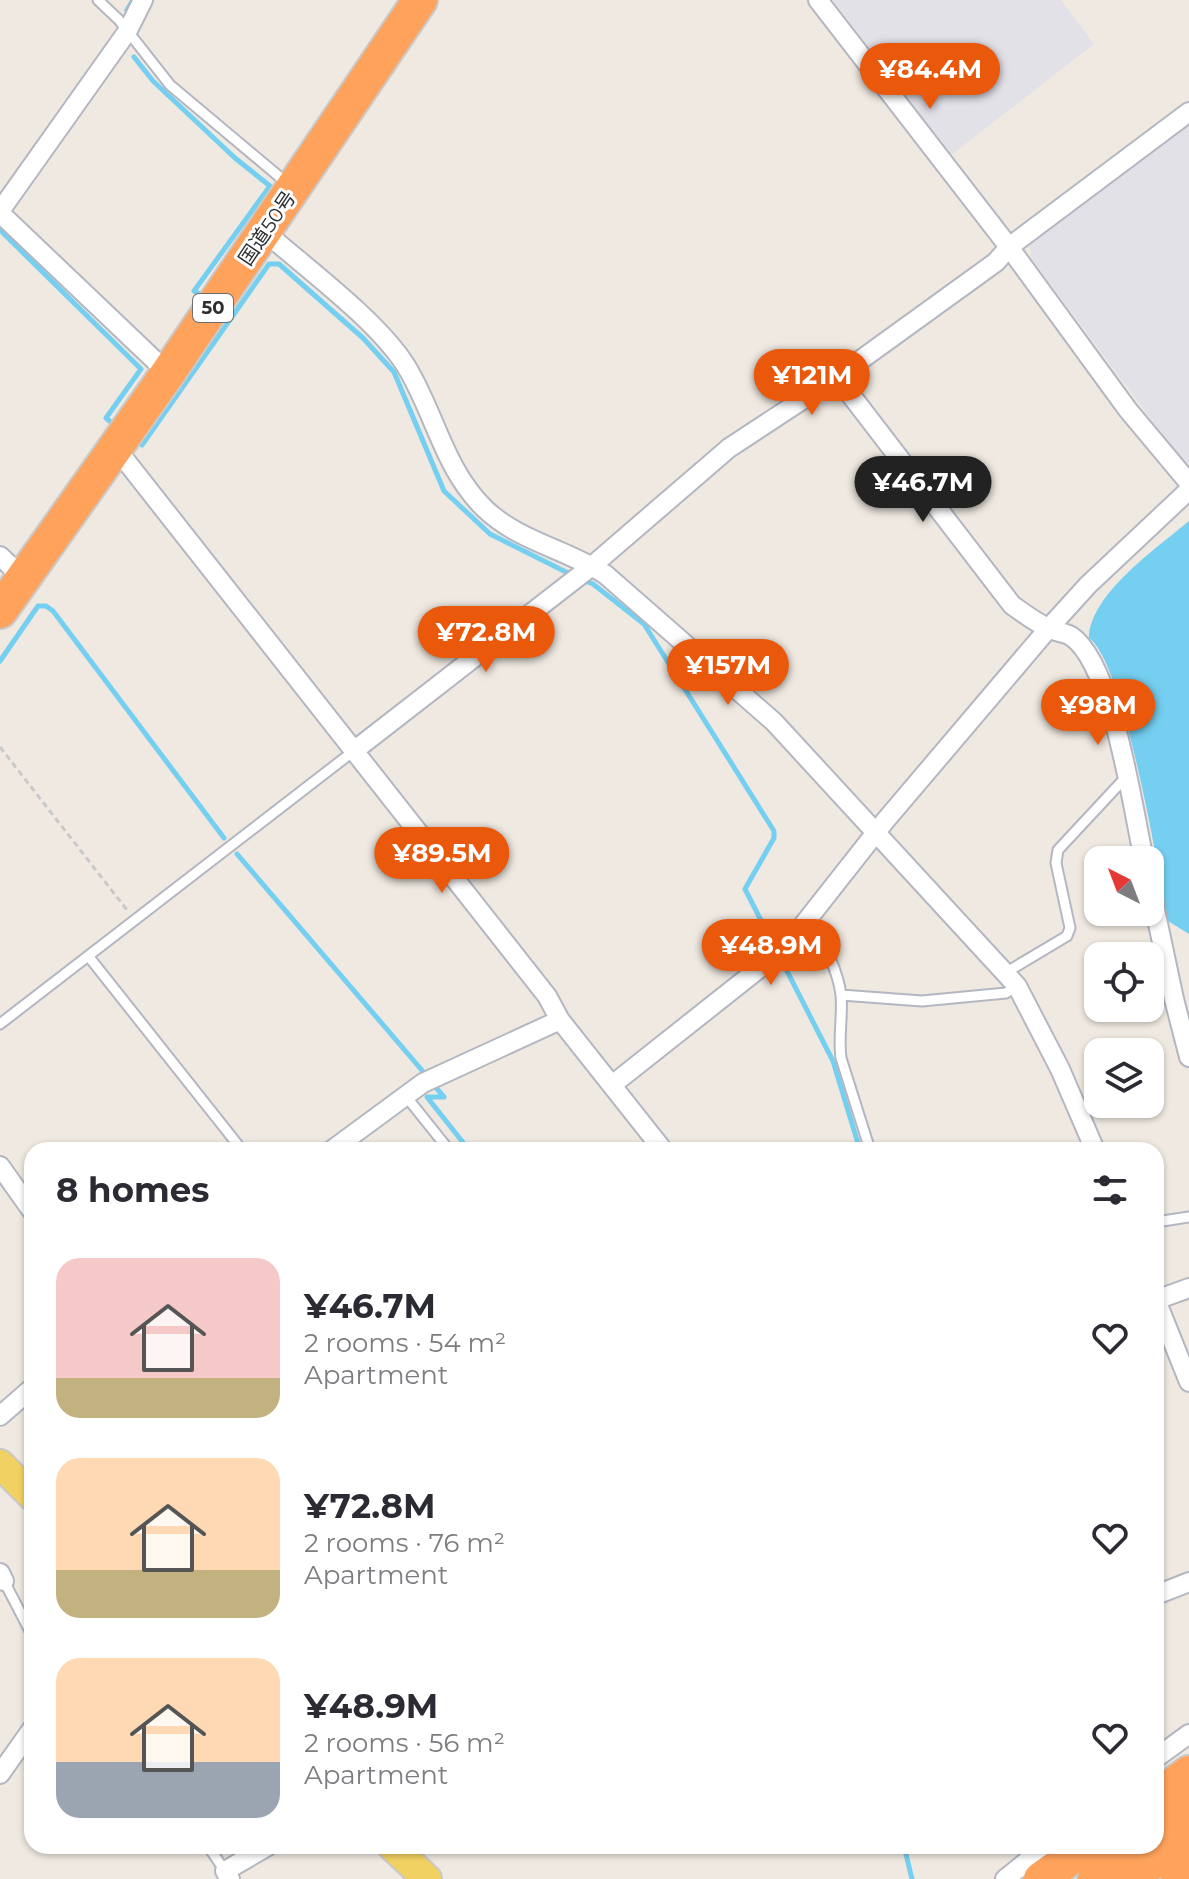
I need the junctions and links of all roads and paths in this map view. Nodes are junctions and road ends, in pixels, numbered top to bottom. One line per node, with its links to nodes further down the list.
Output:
1 (98, 0): 5 (lane)
2 (143, 0): 5 (street)
3 (420, 0): 7 (highway, 国道50号 / 50)
4 (818, 0): 10 (street)
5 (127, 32): 7 (lane); 8 (street)
6 (1189, 112): 10 (street)
7 (293, 189): 9 (highway, 国道50号 / 50)
8 (0, 212): 11 (street)
9 (265, 232): 11 (highway, 国道50号 / 50); 16 (street)
10 (1009, 247): 12 (street); 14 (street)
11 (168, 373): 13 (highway, 国道50号 / 50)
12 (837, 377): 16 (street); 19 (street)
13 (114, 451): 17 (highway, 国道50号 / 50); 21 (street)
14 (1189, 483)
15 (1189, 490): 19 (street)
16 (592, 566): 21 (street); 23 (street)
17 (12, 567): 18 (highway, 国道50号 / 50)
18 (0, 611)
19 (1048, 629): 22 (street); 23 (street)
20 (0, 747): 26 (path)
21 (355, 750): 26 (lane); 31 (street)
22 (1126, 777): 24 (street); 29 (lane)
23 (877, 834): 25 (street); 29 (street)
24 (1141, 846)
25 (810, 919): 30 (lane); 34 (street)
26 (134, 920): 28 (lane)
27 (1158, 926): 33 (street)
28 (89, 957): 32 (lane); 36 (lane)
29 (1010, 980): 30 (lane); 41 (street)
30 (841, 995): 40 (lane)
31 (560, 1020): 34 (street); 35 (street)
32 (0, 1024)
33 (1189, 1057)
34 (612, 1085): 39 (street)
35 (405, 1095): 37 (street); 38 (lane)
36 (236, 1142)
37 (343, 1142)
38 (443, 1142)
39 (657, 1142)
40 (867, 1142)
41 (1092, 1142)
42 (0, 1166): 43 (street)
43 (24, 1200)
44 (1189, 1217): 45 (lane)
45 (1164, 1221)
46 (1189, 1288): 47 (street)
47 (1164, 1297)
48 (1164, 1320): 49 (street)
49 (1189, 1382)
50 (24, 1395): 51 (street)
51 (0, 1416)
52 (0, 1464): 53 (main road)
53 (24, 1488)
54 (2, 1577): 57 (lane)
55 (1189, 1582): 56 (street)
56 (1164, 1592)
57 (24, 1620)
58 (1189, 1734): 60 (street)
59 (24, 1740): 62 (street)
60 (1164, 1752)
61 (1189, 1773): 63 (highway)
62 (0, 1774)
63 (1164, 1791)
64 (1189, 1805): 65 (highway)
65 (1164, 1824)
66 (1189, 1834): 67 (highway)
67 (1164, 1853)
68 (213, 1854): 76 (lane)
69 (257, 1854): 76 (street)
70 (400, 1854): 77 (main road)
71 (1036, 1854): 78 (street)
72 (1076, 1854): 79 (highway)
73 (1126, 1854): 80 (highway)
74 (1163, 1854): 81 (highway)
75 (1189, 1869): 82 (highway)
76 (227, 1875)
77 (427, 1879)
78 (1005, 1879)
79 (1041, 1879)
80 (1095, 1879)
81 (1130, 1879)
82 (1178, 1879)

